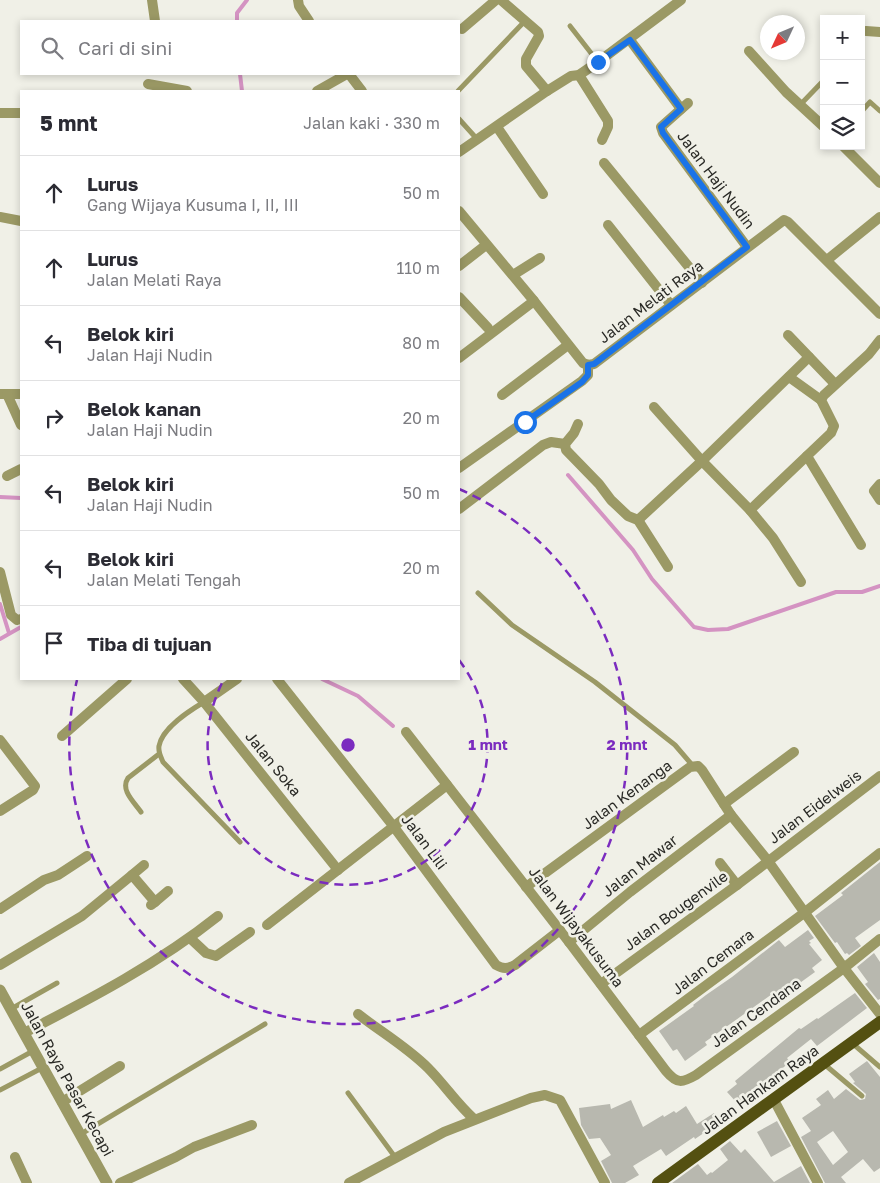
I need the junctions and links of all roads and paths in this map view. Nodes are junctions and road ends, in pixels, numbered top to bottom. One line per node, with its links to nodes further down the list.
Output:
1 (152, 0): 6 (street)
2 (298, 0): 7 (street)
3 (496, 0): 10 (street)
4 (501, 0): 8 (street)
5 (681, 0): 13 (street)
6 (155, 20)
7 (309, 20)
8 (524, 22): 25 (lane); 26 (street)
9 (570, 26): 15 (lane)
10 (462, 29)
11 (866, 31): 12 (street)
12 (880, 32)
13 (630, 40): 15 (street); 48 (street, Jalan Haji Nudin)
14 (749, 51): 27 (street)
15 (598, 62): 19 (street)
16 (150, 75): 21 (street)
17 (346, 75): 23 (street)
18 (349, 75): 24 (street)
19 (579, 75): 26 (street); 36 (street)
20 (820, 84): 27 (lane)
21 (147, 88): 22 (street)
22 (174, 90)
23 (319, 90)
24 (361, 90)
25 (459, 90)
26 (547, 91): 34 (street)
27 (800, 105): 33 (street)
28 (865, 108): 29 (lane)
29 (880, 111)
30 (0, 113): 31 (street)
31 (20, 113)
32 (460, 120): 35 (lane)
33 (820, 122)
34 (497, 127): 35 (street); 41 (street)
35 (476, 140): 38 (street)
36 (602, 140)
37 (847, 150): 40 (street)
38 (460, 151)
39 (604, 163): 53 (street)
40 (880, 183)
41 (543, 194)
42 (460, 212): 47 (street)
43 (880, 216): 50 (street)
44 (0, 217): 45 (street)
45 (20, 221)
46 (608, 225): 56 (street)
47 (486, 245): 51 (street); 52 (street)
48 (747, 247): 50 (street, Jalan Melati Raya); 53 (street, Jalan Melati Raya)
49 (540, 258): 52 (street)
50 (827, 260): 57 (street, Jalan Melati Raya)
51 (460, 265)
52 (513, 275): 55 (street)
53 (702, 283): 56 (street, Jalan Melati Raya)
54 (460, 298): 58 (street)
55 (534, 301): 61 (street); 62 (street)
56 (671, 305): 64 (street, Jalan Melati Raya)
57 (880, 314)
58 (488, 328)
59 (788, 335): 63 (street)
60 (880, 340): 66 (street)
61 (568, 345): 64 (street); 69 (street)
62 (460, 357)
63 (809, 357): 65 (street); 66 (street)
64 (588, 365): 77 (street)
65 (789, 377): 70 (street); 76 (street)
66 (835, 384): 70 (street)
67 (4, 394): 68 (street); 72 (street)
68 (20, 394)
69 (502, 395)
70 (821, 400): 75 (street)
71 (654, 408): 76 (street)
72 (20, 423)
73 (578, 424): 74 (street)
74 (565, 444): 82 (street); 84 (street)
75 (807, 456): 83 (street); 85 (street)
76 (702, 461): 83 (street); 84 (street)
77 (460, 467)
78 (20, 469): 79 (street)
79 (7, 476)
80 (880, 484): 81 (street)
81 (880, 500)
82 (460, 508)
83 (750, 510): 88 (street)
84 (638, 520): 86 (street)
85 (861, 545)
86 (668, 567)
87 (0, 572): 90 (street)
88 (801, 582)
89 (478, 593): 101 (lane)
90 (20, 619)
91 (127, 680): 97 (street)
92 (184, 680): 95 (street, Jalan Soka)
93 (236, 680): 95 (street)
94 (278, 680): 108 (street, Jalan Lili)
95 (204, 702): 100 (lane); 115 (street, Jalan Soka)
96 (406, 732): 103 (street, Jalan Wijayakusuma)
97 (62, 736)
98 (0, 740): 105 (street)
99 (794, 752): 104 (street)
100 (159, 754): 106 (lane); 109 (lane)
101 (693, 766): 104 (street, Jalan Kenanga); 118 (street, Jalan Kenanga)
102 (880, 776): 112 (street, Jalan Eidelweis)
103 (447, 785): 108 (street); 118 (street, Jalan Wijayakusuma)
104 (724, 804): 107 (street, Jalan Kenanga)
105 (0, 811)
106 (141, 812)
107 (731, 815): 112 (street, Jalan Kenanga); 128 (street, Jalan Mawar)
108 (394, 827): 115 (street); 124 (street, Jalan Lili)
109 (240, 842)
110 (880, 853): 121 (street, Jalan Cemara)
111 (86, 856): 120 (street)
112 (768, 861): 117 (street, Jalan Bougenvile); 121 (street, Jalan Kenanga)
113 (720, 863): 117 (street)
114 (144, 865): 116 (street)
115 (338, 870): 123 (street)
116 (132, 875): 119 (street); 129 (street)
117 (737, 885): 132 (street, Jalan Bougenvile)
118 (526, 887): 124 (street, Jalan Wijayakusuma)
119 (168, 891)
120 (0, 909)
121 (804, 913): 130 (street, Jalan Kenanga); 140 (street, Jalan Cemara)
122 (218, 916): 126 (street)
123 (267, 925)
124 (560, 930): 128 (street, Jalan Wijayakusuma)
125 (250, 932): 126 (street)
126 (190, 938): 139 (street)
127 (880, 940): 130 (street, Jalan Cendana)
128 (569, 942): 132 (street, Jalan Wijayakusuma)
129 (0, 965)
130 (844, 968): 136 (street, Jalan Kenanga); 148 (street, Jalan Cendana)
131 (57, 983): 134 (lane)
132 (601, 984): 140 (street, Jalan Wijayakusuma)
133 (0, 990): 134 (street, Jalan Raya Pasar Kecapi)
134 (10, 1009): 139 (street, Jalan Raya Pasar Kecapi)
135 (358, 1014): 154 (street)
136 (880, 1014)
137 (880, 1022): 141 (main road, Jalan Hankam Raya)
138 (264, 1024): 156 (lane)
139 (24, 1033): 142 (street, Jalan Raya Pasar Kecapi)
140 (639, 1035): 148 (street, Jalan Wijayakusuma)
141 (852, 1043): 143 (main road, Jalan Hankam Raya); 145 (lane)
142 (33, 1051): 146 (street, Jalan Raya Pasar Kecapi); 147 (lane)
143 (824, 1064): 151 (lane); 152 (main road, Jalan Hankam Raya)
144 (120, 1066): 153 (street)
145 (880, 1067)
146 (43, 1068): 149 (lane); 153 (street, Jalan Raya Pasar Kecapi)
147 (0, 1069)
148 (685, 1081)
149 (0, 1090)
150 (348, 1093): 158 (lane)
151 (862, 1096)
152 (774, 1100): 164 (main road, Jalan Hankam Raya); 165 (street)
153 (62, 1102): 156 (street, Jalan Raya Pasar Kecapi)
154 (474, 1119): 158 (street); 163 (street)
155 (252, 1125): 161 (street)
156 (80, 1134): 160 (street, Jalan Raya Pasar Kecapi)
157 (14, 1157): 159 (street)
158 (394, 1157): 162 (street)
159 (28, 1183)
160 (107, 1183)
161 (120, 1183)
162 (349, 1183)
163 (605, 1183)
164 (658, 1183)
165 (818, 1183)

